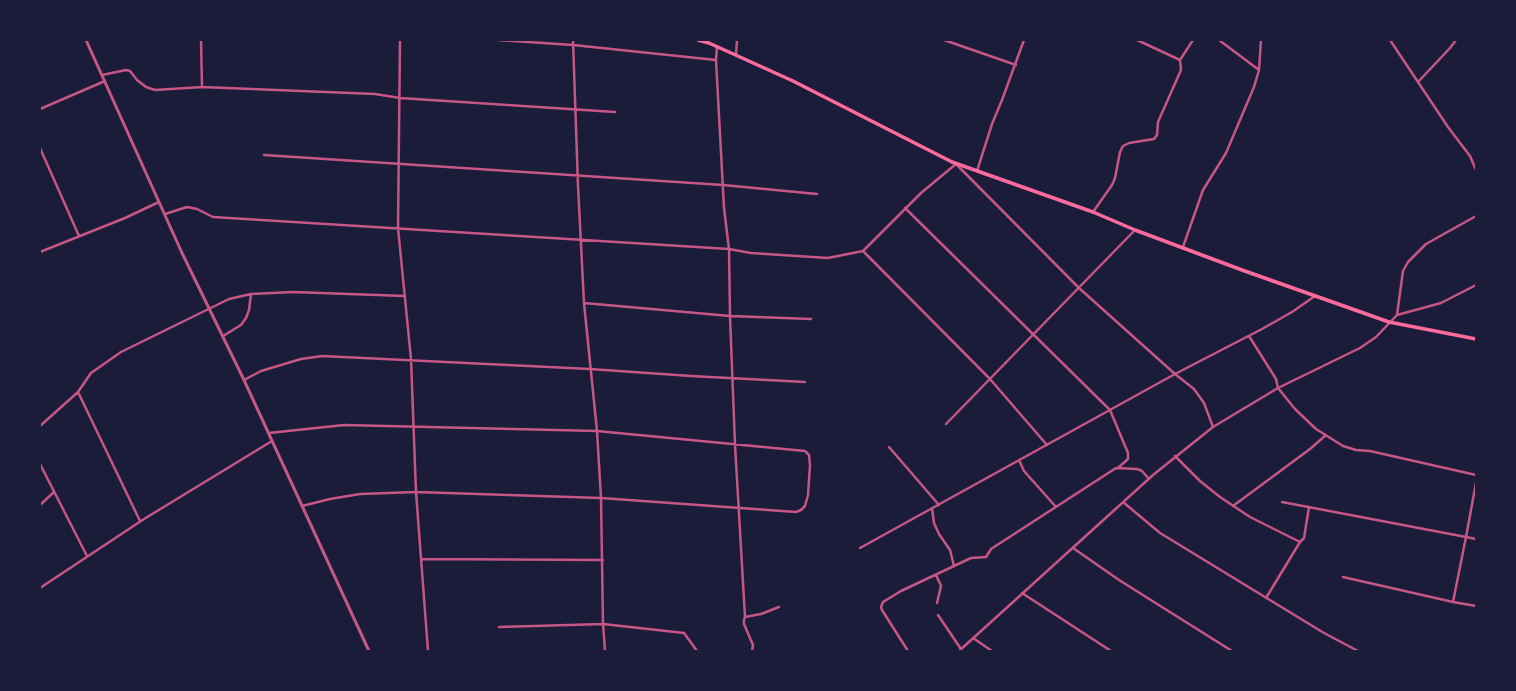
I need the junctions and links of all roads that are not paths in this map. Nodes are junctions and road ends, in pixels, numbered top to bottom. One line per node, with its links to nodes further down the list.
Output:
1 (86, 40): 23 (street)
2 (201, 40): 26 (street)
3 (400, 40): 27 (street)
4 (498, 40): 16 (street)
5 (573, 40): 16 (street)
6 (698, 40): 17 (main road)
7 (737, 40): 18 (street)
8 (944, 40): 21 (street)
9 (1024, 40): 21 (street)
10 (1137, 40): 20 (street)
11 (1193, 40): 20 (street)
12 (1219, 40): 22 (street)
13 (1261, 40): 22 (street)
14 (1390, 40): 25 (street)
15 (1456, 40): 25 (street)
16 (573, 45): 19 (street); 29 (street)
17 (717, 47): 18 (main road); 19 (street)
18 (736, 55): 34 (main road)
19 (716, 60): 38 (street)
20 (1180, 60): 42 (street)
21 (1016, 65): 36 (street)
22 (1259, 70): 49 (street)
23 (102, 76): 24 (street); 26 (street)
24 (105, 81): 28 (street); 40 (street)
25 (1418, 82): 35 (street)
26 (202, 87): 27 (street)
27 (400, 98): 29 (street); 33 (street)
28 (40, 109)
29 (576, 110): 30 (street); 37 (street)
30 (615, 112)
31 (40, 148): 47 (street)
32 (264, 155): 33 (street)
33 (398, 163): 37 (street); 45 (street)
34 (956, 164): 36 (main road); 41 (street); 54 (street)
35 (1476, 170)
36 (977, 172): 42 (main road)
37 (578, 175): 38 (street); 48 (street)
38 (723, 185): 39 (street); 50 (street)
39 (817, 194)
40 (160, 202): 43 (street); 47 (street)
41 (905, 208): 51 (street); 64 (street)
42 (1093, 212): 46 (main road)
43 (165, 214): 45 (street); 59 (street)
44 (1476, 216): 60 (street)
45 (398, 228): 48 (street); 56 (street)
46 (1135, 230): 49 (main road); 54 (street)
47 (79, 236): 52 (street)
48 (581, 240): 50 (street); 58 (street)
49 (1183, 247): 57 (main road)
50 (729, 249): 51 (street); 61 (street)
51 (863, 251): 72 (street)
52 (40, 252)
53 (1476, 285): 60 (street)
54 (1079, 288): 64 (street); 70 (street)
55 (251, 294): 56 (street); 59 (street); 65 (street)
56 (405, 296): 68 (street)
57 (1314, 296): 63 (main road); 66 (street)
58 (584, 303): 61 (street); 69 (street)
59 (209, 308): 65 (street); 76 (street)
60 (1397, 315): 63 (street)
61 (730, 316): 62 (street); 71 (street)
62 (811, 319)
63 (1389, 322): 67 (main road); 75 (street)
64 (1034, 334): 72 (street); 77 (street)
65 (223, 336): 73 (street)
66 (1249, 336): 70 (street); 75 (street)
67 (1476, 339)
68 (411, 359): 69 (street); 73 (street); 80 (street)
69 (590, 369): 71 (street); 82 (street)
70 (1175, 374): 77 (street); 81 (street)
71 (733, 378): 74 (street); 86 (street)
72 (990, 379): 78 (street); 87 (street)
73 (244, 380): 83 (street)
74 (805, 382)
75 (1278, 388): 81 (street); 84 (street)
76 (78, 392): 79 (street); 109 (street)
77 (1110, 410): 87 (street); 92 (street)
78 (946, 424)
79 (40, 426)
80 (413, 426): 82 (street); 83 (street); 97 (street)
81 (1213, 427): 89 (street)
82 (597, 431): 86 (street); 98 (street)
83 (269, 433): 85 (street)
84 (1326, 435): 93 (street); 104 (street)
85 (272, 441): 103 (street); 109 (street)
86 (735, 445): 105 (street); 105 (street)
87 (1047, 445): 90 (street)
88 (889, 446): 101 (street)
89 (1175, 456): 94 (street); 104 (street)
90 (1019, 460): 101 (street); 106 (street)
91 (40, 464): 96 (street)
92 (1119, 467): 94 (street); 106 (street)
93 (1476, 476)
94 (1149, 479): 99 (street)
95 (1476, 483): 110 (street)
96 (54, 492): 102 (street); 115 (street)
97 (416, 492): 98 (street); 103 (street); 116 (street)
98 (601, 498): 105 (street); 117 (street)
99 (1124, 502): 114 (street); 123 (street)
100 (1282, 502): 107 (street)
101 (939, 504): 108 (street)
102 (40, 505)
103 (302, 506): 134 (street)
104 (1233, 506): 112 (street)
105 (739, 507): 129 (street)
106 (1056, 507): 118 (street)
107 (1309, 507): 110 (street); 112 (street)
108 (932, 508): 113 (street); 118 (street)
109 (140, 521): 115 (street)
110 (1466, 537): 111 (street); 124 (street)
111 (1476, 539)
112 (1300, 542): 123 (street)
113 (860, 548)
114 (1073, 548): 122 (street); 142 (street)
115 (87, 556): 121 (street)
116 (421, 559): 117 (street); 135 (street)
117 (603, 560): 130 (street)
118 (954, 566): 119 (street)
119 (936, 575): 125 (street); 139 (street)
120 (1343, 577): 124 (street)
121 (40, 588)
122 (1022, 593): 132 (street); 141 (street)
123 (1266, 598): 143 (street)
124 (1453, 602): 126 (street)
125 (937, 604)
126 (1476, 606)
127 (779, 607): 129 (street)
128 (938, 615): 133 (street)
129 (745, 617): 138 (street)
130 (603, 624): 131 (street); 136 (street); 137 (street)
131 (499, 627)
132 (973, 638): 133 (street); 140 (street)
133 (960, 650)
134 (369, 651)
135 (428, 651)
136 (604, 651)
137 (697, 651)
138 (752, 651)
139 (908, 651)
140 (992, 651)
141 (1111, 651)
142 (1232, 651)
143 (1358, 651)

